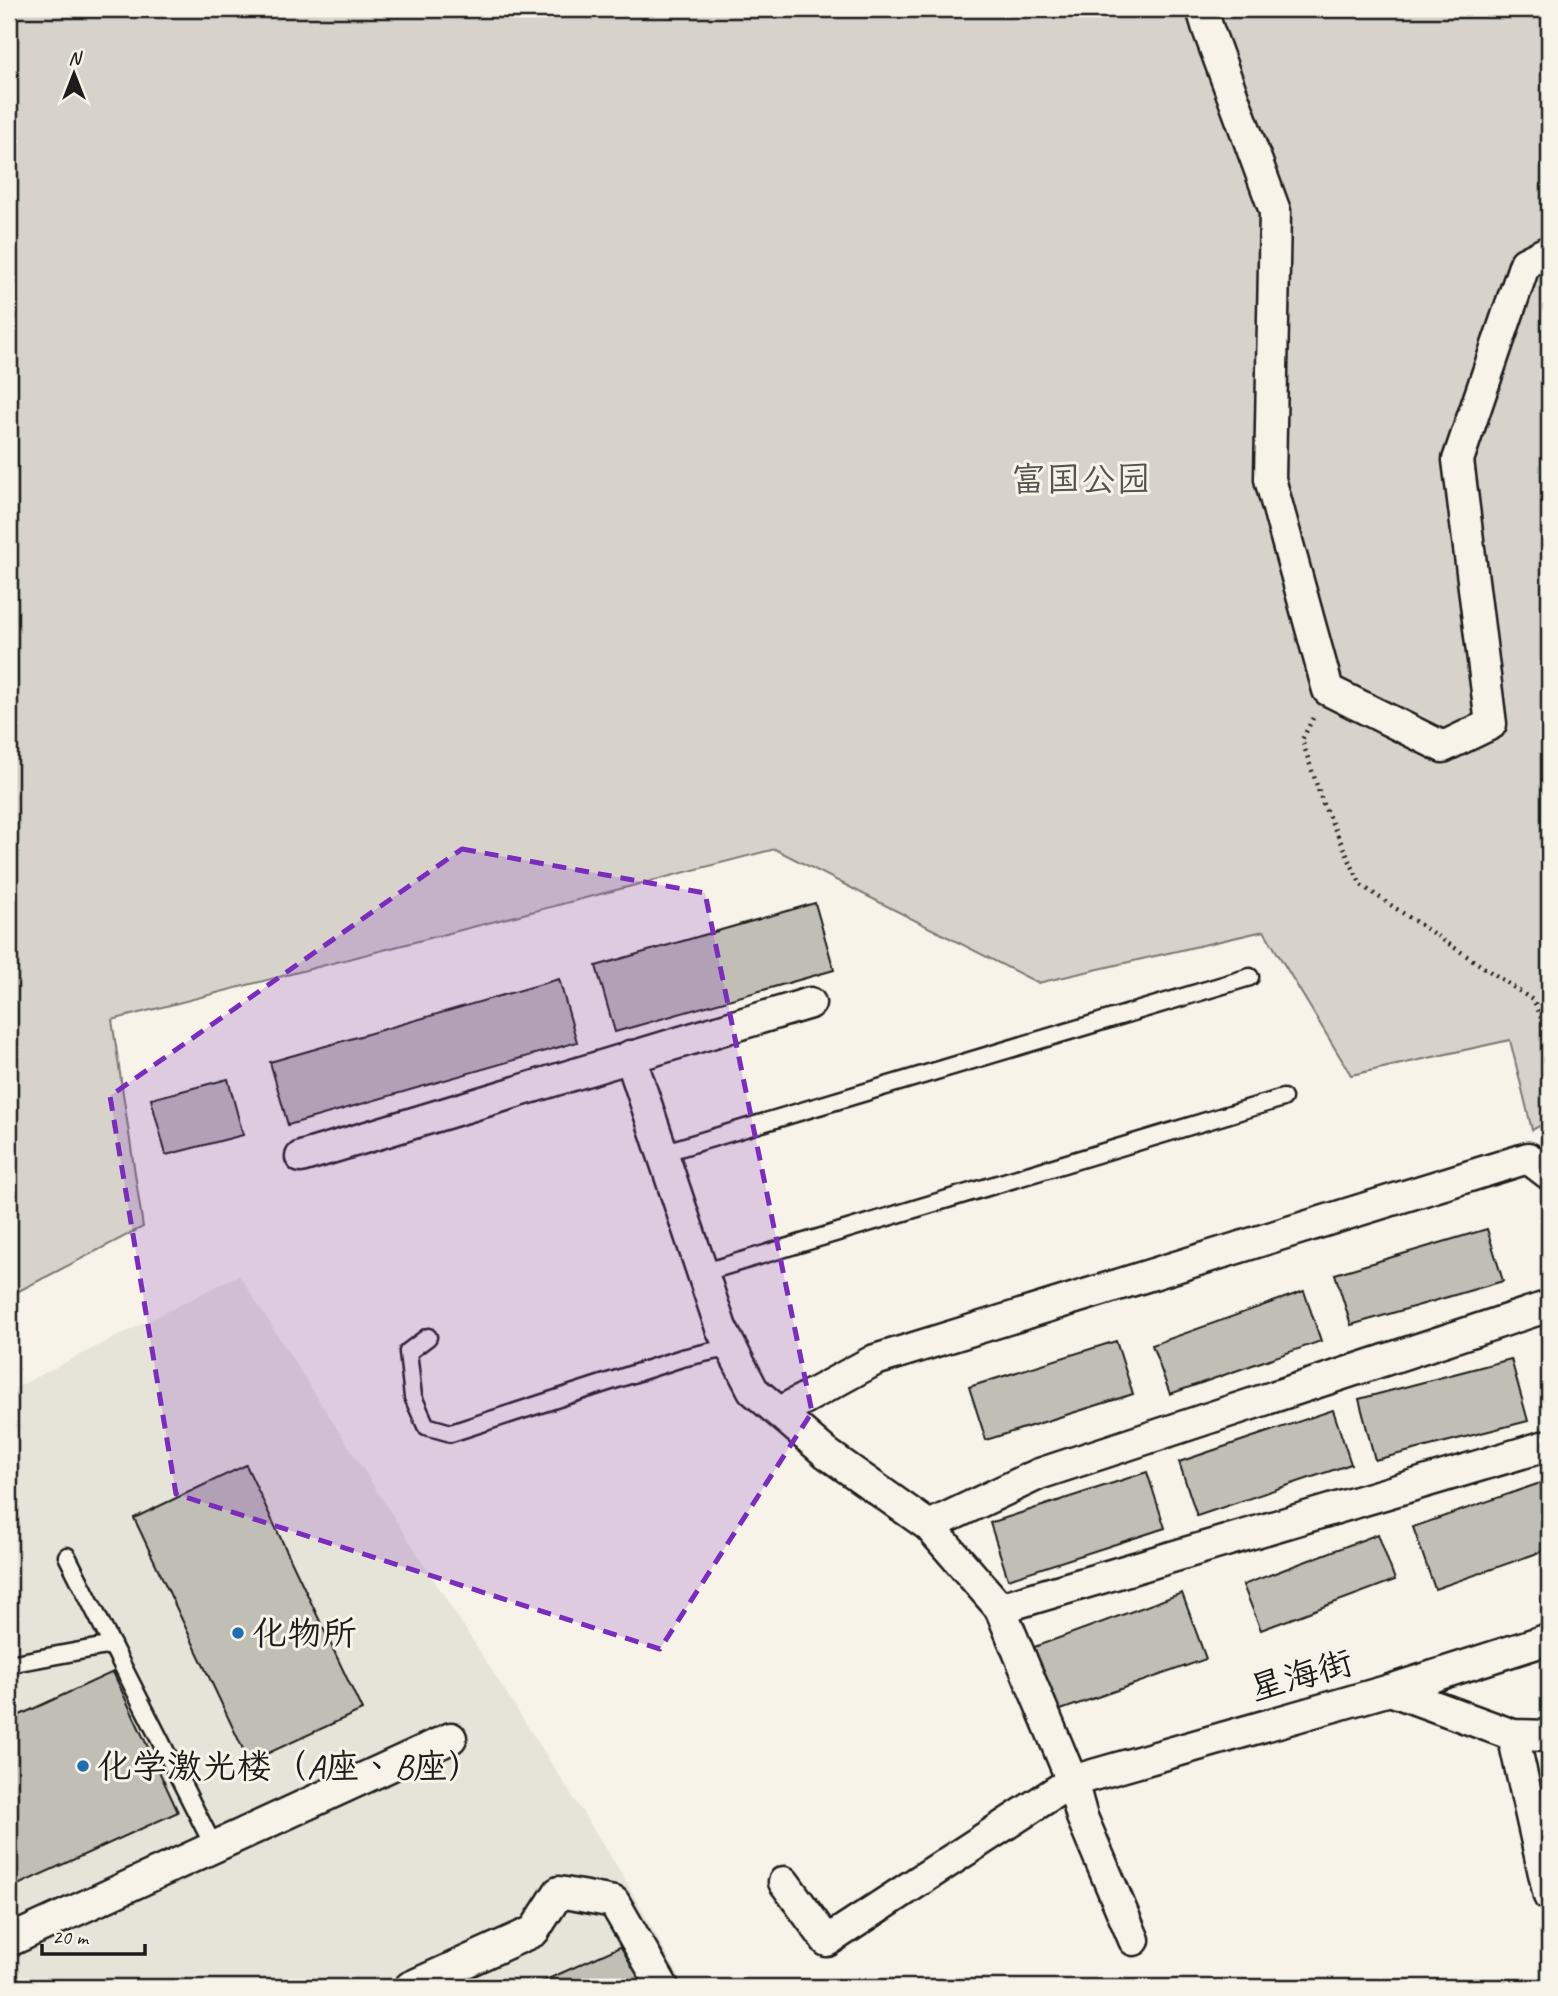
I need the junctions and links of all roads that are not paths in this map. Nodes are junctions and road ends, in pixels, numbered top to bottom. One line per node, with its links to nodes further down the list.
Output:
1 (1202, 9): 2 (street)
2 (1549, 251)
3 (1250, 976): 7 (lane)
4 (810, 1003): 5 (street)
5 (630, 1056): 7 (street); 8 (street)
6 (1283, 1098): 10 (lane)
7 (662, 1153): 10 (street)
8 (302, 1157)
9 (1549, 1174): 14 (street)
10 (702, 1273): 13 (street)
11 (1549, 1307): 16 (street)
12 (428, 1337): 13 (lane)
13 (730, 1346): 14 (street)
14 (780, 1412): 16 (street)
15 (1549, 1445): 18 (street)
16 (929, 1525): 18 (street)
17 (66, 1556): 20 (lane)
18 (1000, 1608): 26 (street)
19 (1549, 1639): 22 (street)
20 (112, 1645): 21 (lane); 27 (lane)
21 (9, 1664)
22 (1390, 1690): 23 (street, 星海街); 26 (street, 星海街)
23 (1513, 1735): 24 (street, 星海街); 29 (street)
24 (1549, 1736)
25 (451, 1738): 27 (street)
26 (1072, 1781): 28 (street, 星海街); 30 (street)
27 (214, 1847): 31 (street)
28 (784, 1882)
29 (1549, 1896)
30 (1134, 1940)
31 (9, 1941)
32 (410, 1987): 33 (street)
33 (663, 1987)

